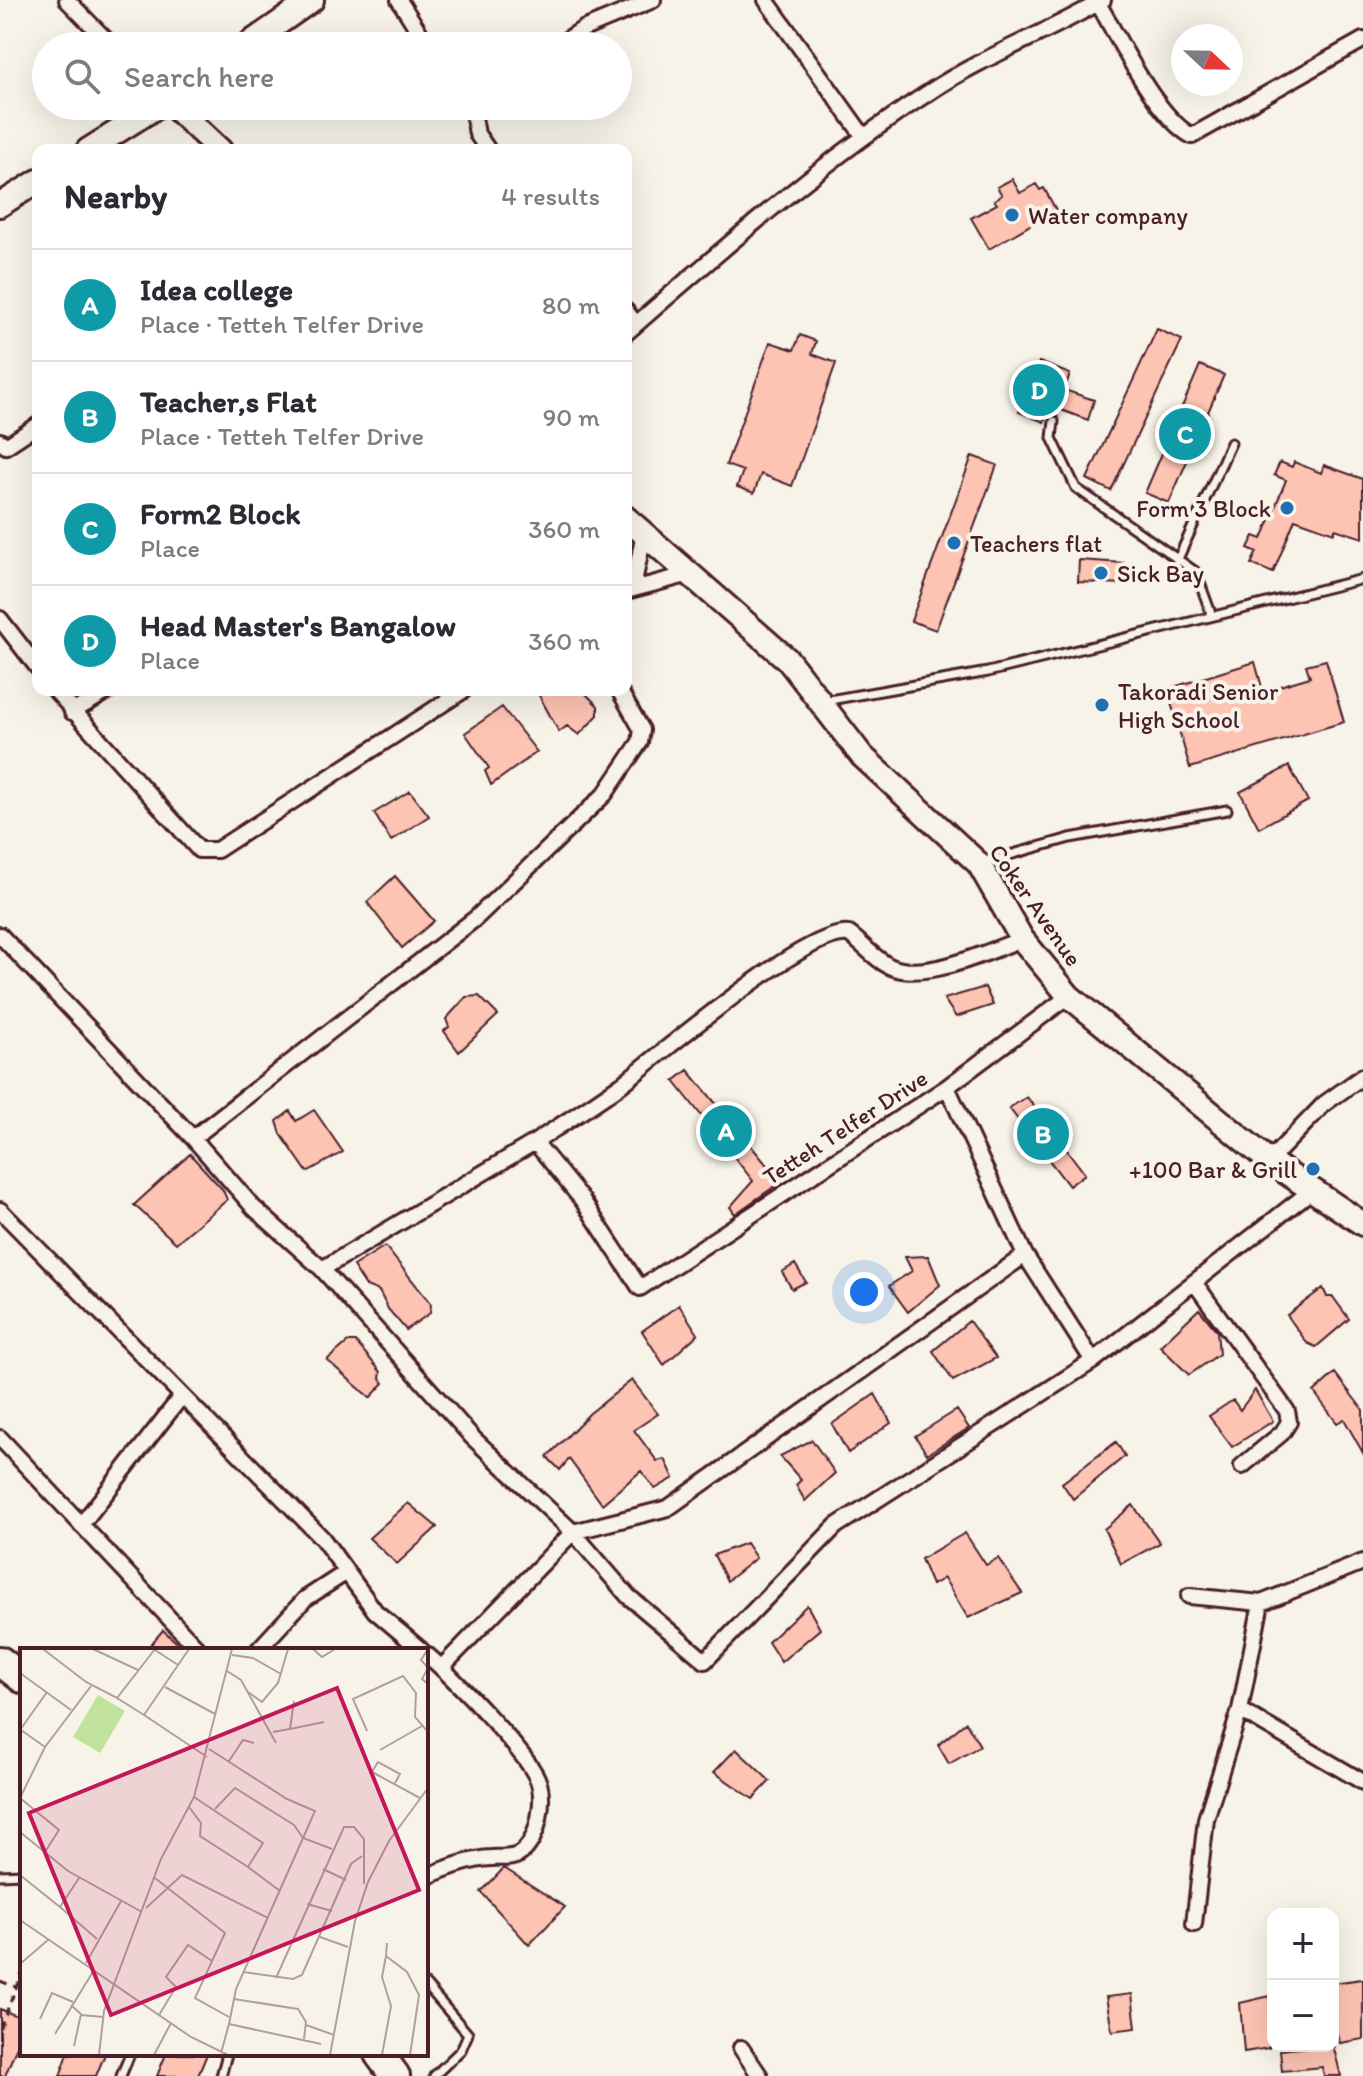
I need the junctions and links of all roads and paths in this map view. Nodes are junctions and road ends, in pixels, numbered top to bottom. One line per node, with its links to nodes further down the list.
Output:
1 (67, 0): 7 (street)
2 (399, 0): 9 (street)
3 (653, 0): 10 (street)
4 (766, 0): 15 (street)
5 (1101, 2): 11 (street); 15 (street)
6 (301, 3): 8 (street)
7 (98, 32)
8 (264, 32)
9 (419, 32)
10 (578, 32)
11 (1363, 40)
12 (136, 120): 16 (street)
13 (188, 120): 17 (street)
14 (474, 120): 18 (street)
15 (864, 137): 21 (street)
16 (98, 144)
17 (214, 144)
18 (484, 144)
19 (32, 185): 20 (street)
20 (0, 205)
21 (632, 328)
22 (1054, 421): 28 (lane)
23 (32, 429): 24 (street)
24 (0, 441)
25 (1231, 443): 28 (lane)
26 (632, 523): 27 (street, Coker Avenue)
27 (644, 534): 29 (street, Coker Avenue); 31 (street)
28 (1177, 561): 33 (lane)
29 (690, 574): 32 (street); 40 (street, Coker Avenue)
30 (1363, 579): 33 (lane)
31 (632, 581)
32 (632, 588)
33 (1212, 616): 40 (lane)
34 (0, 619): 35 (street)
35 (32, 660)
36 (60, 696): 41 (street)
37 (100, 696): 41 (street)
38 (455, 696): 41 (street)
39 (622, 696): 49 (street)
40 (822, 701): 43 (street, Coker Avenue)
41 (72, 712)
42 (1227, 810): 43 (lane)
43 (979, 864): 45 (street, Coker Avenue)
44 (0, 935): 49 (street)
45 (1022, 939): 46 (street, Coker Avenue); 50 (street)
46 (1069, 996): 48 (street, Tetteh Telfer Drive); 51 (street, Coker Avenue)
47 (1363, 1076): 51 (street)
48 (947, 1087): 50 (street, Tetteh Telfer Drive); 55 (street)
49 (193, 1138): 56 (street)
50 (535, 1142): 56 (street)
51 (1269, 1161): 52 (street, Coker Avenue)
52 (1311, 1191): 54 (street, Coker Avenue); 57 (street)
53 (0, 1210): 59 (street)
54 (1363, 1224)
55 (1025, 1255): 58 (street); 63 (street)
56 (322, 1269): 63 (street)
57 (1194, 1282): 58 (street); 61 (street)
58 (1093, 1361): 63 (street)
59 (181, 1397): 62 (street); 65 (street)
60 (0, 1438): 62 (street)
61 (1242, 1466)
62 (81, 1525): 68 (street)
63 (573, 1532): 73 (street)
64 (1363, 1562): 67 (street)
65 (345, 1573): 69 (street); 70 (street)
66 (1189, 1596): 67 (street)
67 (1261, 1603): 75 (street)
68 (197, 1648)
69 (260, 1648)
70 (419, 1648)
71 (428, 1656): 73 (street)
72 (0, 1661): 74 (highway)
73 (442, 1667): 79 (street)
74 (20, 1676)
75 (1240, 1710): 76 (street); 80 (street)
76 (1363, 1782)
77 (20, 1874): 78 (lane)
78 (0, 1875)
79 (428, 1876)
80 (1194, 1924)
81 (20, 1978): 83 (path)
82 (0, 1981): 83 (path)
83 (16, 1987): 85 (path)
84 (428, 1987): 93 (lane)
85 (0, 2028)
86 (741, 2048): 94 (street)
87 (129, 2056): 90 (lane)
88 (226, 2056): 91 (lane)
89 (380, 2056): 92 (highway)
90 (121, 2076)
91 (221, 2076)
92 (395, 2076)
93 (434, 2076)
94 (760, 2076)

